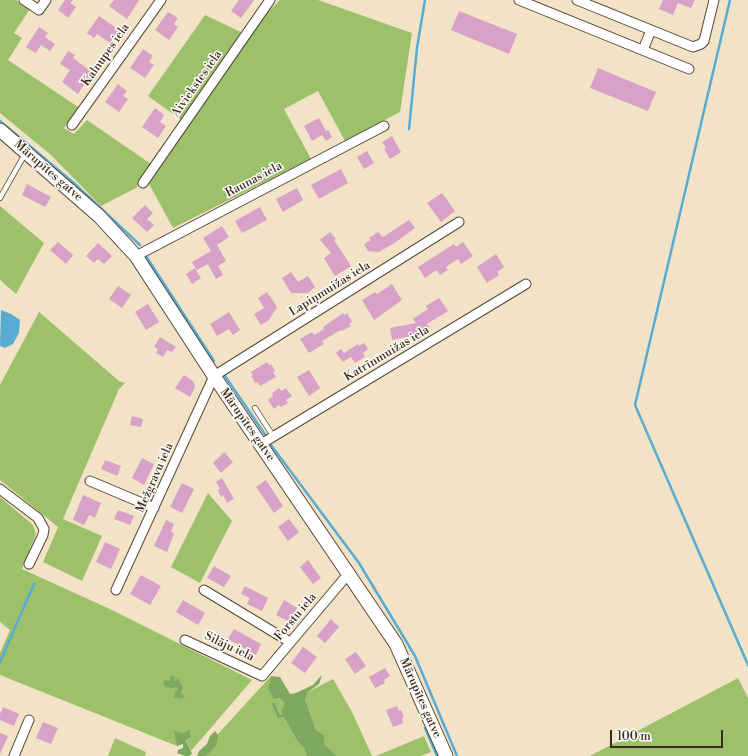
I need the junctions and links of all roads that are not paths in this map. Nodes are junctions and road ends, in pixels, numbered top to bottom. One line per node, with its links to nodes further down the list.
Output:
1 (24, 0): 2 (street)
2 (46, 0)
3 (160, 0): 11 (street, Kalnupes iela)
4 (270, 0): 15 (street, Aiviekstes iela)
5 (519, 0): 9 (street)
6 (578, 0): 8 (street)
7 (714, 0): 8 (street)
8 (651, 30): 9 (street)
9 (643, 50): 10 (street)
10 (689, 69)
11 (72, 124)
12 (384, 126): 18 (street, Raunas iela)
13 (0, 130): 14 (street, Mārupītes gatve)
14 (26, 151): 16 (lane); 18 (street, Mārupītes gatve)
15 (143, 183)
16 (0, 198)
17 (459, 222): 20 (street, Lapiņmuižas iela)
18 (136, 256): 20 (street, Mārupītes gatve)
19 (526, 284): 22 (street, Katrīnmuižas iela)
20 (214, 376): 23 (street, Mārupītes gatve); 26 (street, Mežgravu iela)
21 (255, 408): 22 (lane)
22 (274, 437): 23 (street, Katrīnmuižas iela)
23 (261, 444): 28 (street, Mārupītes gatve)
24 (90, 481): 26 (street)
25 (0, 489): 27 (street)
26 (154, 508): 29 (street, Mežgravu iela)
27 (29, 564)
28 (349, 573): 32 (street, Forstu iela); 36 (street, Mārupītes gatve)
29 (116, 590)
30 (204, 590): 32 (street)
31 (185, 640): 33 (street, Silāju iela)
32 (290, 642): 33 (street, Forstu iela)
33 (262, 676)
34 (29, 720): 35 (street)
35 (14, 756)
36 (446, 756)

